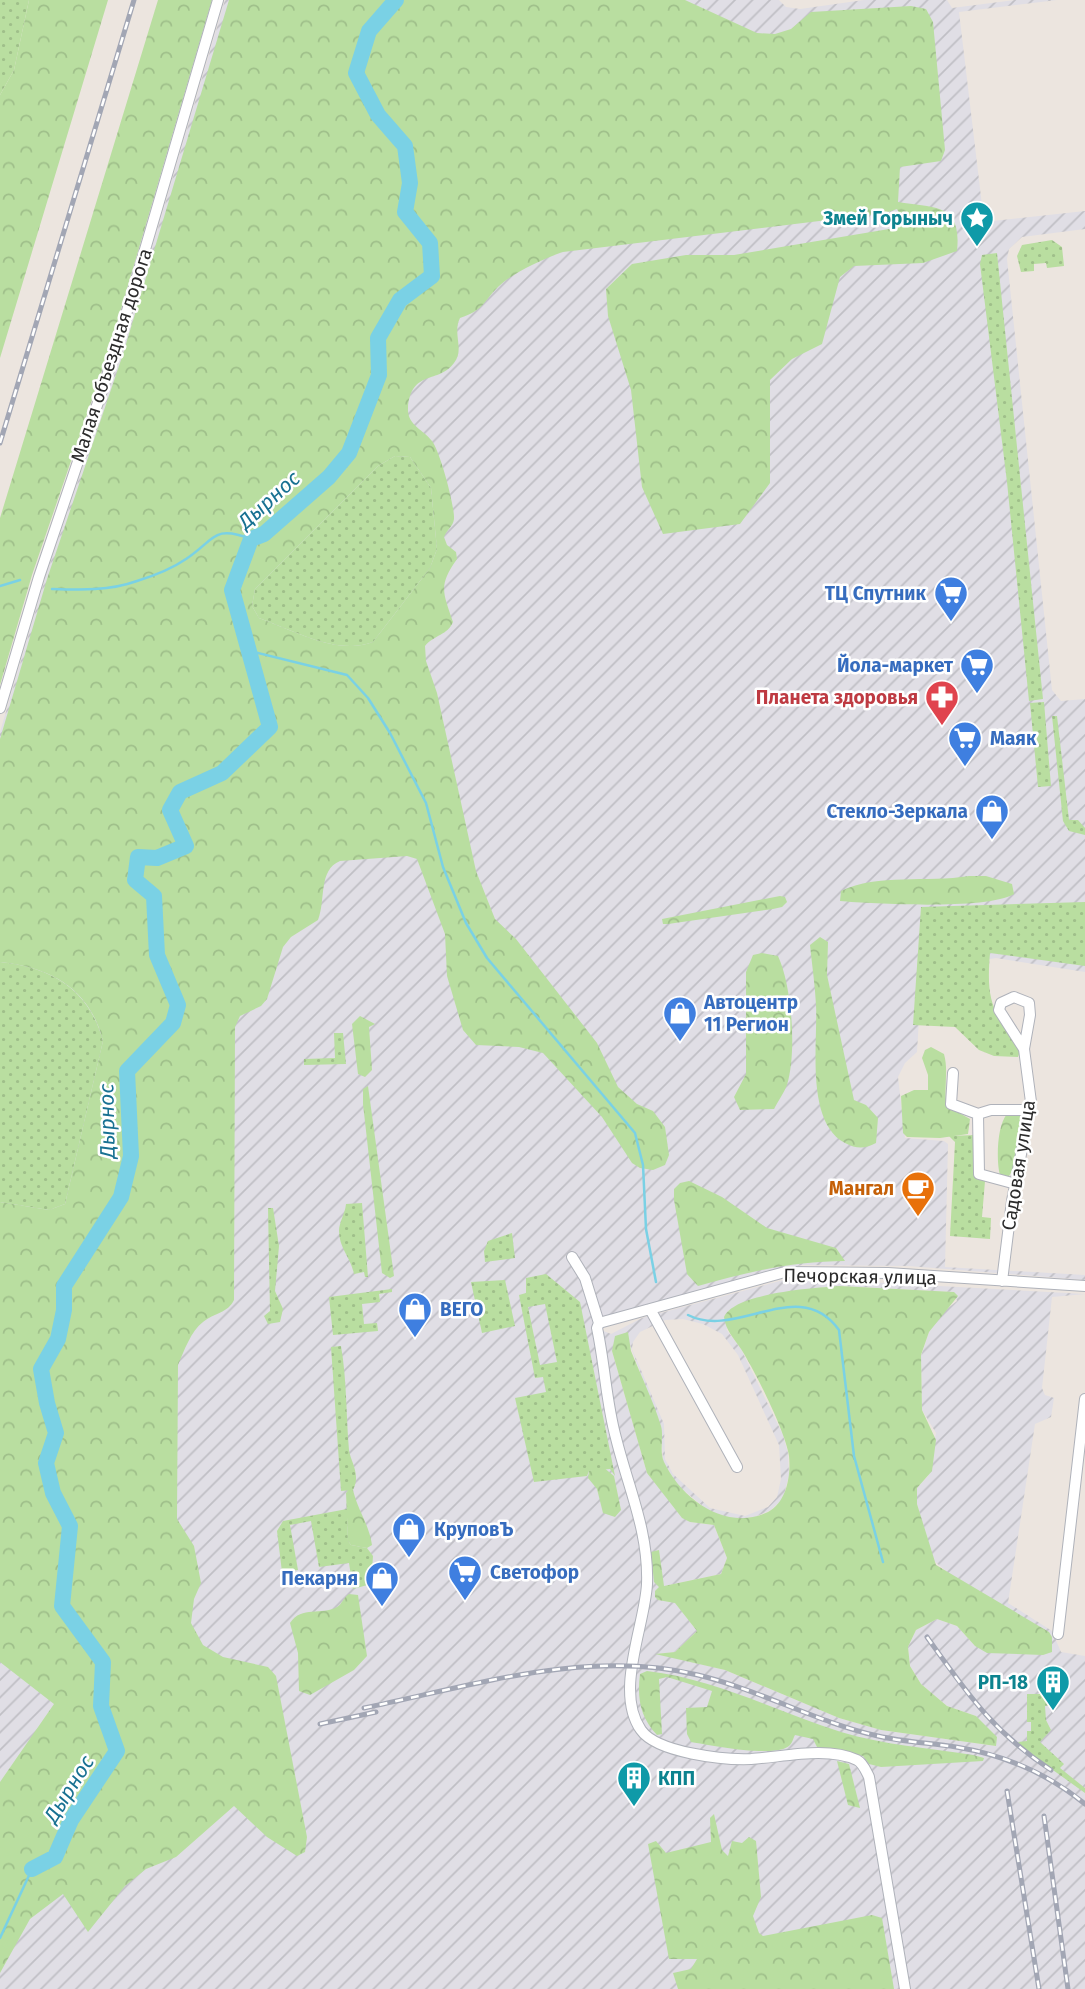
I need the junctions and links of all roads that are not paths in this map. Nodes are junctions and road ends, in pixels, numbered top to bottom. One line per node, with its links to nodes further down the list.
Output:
1 (218, 0): 2 (street, Малая объездная дорога)
2 (0, 708)
3 (1024, 1049): 3 (street, Садовая улица); 5 (street, Садовая улица)
4 (953, 1073): 6 (street)
5 (1030, 1110): 6 (street); 7 (street, Садовая улица)
6 (978, 1114): 7 (street)
7 (1016, 1184): 9 (street, Садовая улица)
8 (572, 1257): 12 (street)
9 (1002, 1281): 10 (street, Печорская улица); 11 (street, Печорская улица)
10 (1085, 1286)
11 (650, 1309): 12 (street, Печорская улица); 14 (street)
12 (598, 1325): 16 (street)
13 (1085, 1399): 15 (street)
14 (737, 1467)
15 (1058, 1634)
16 (905, 1989)

